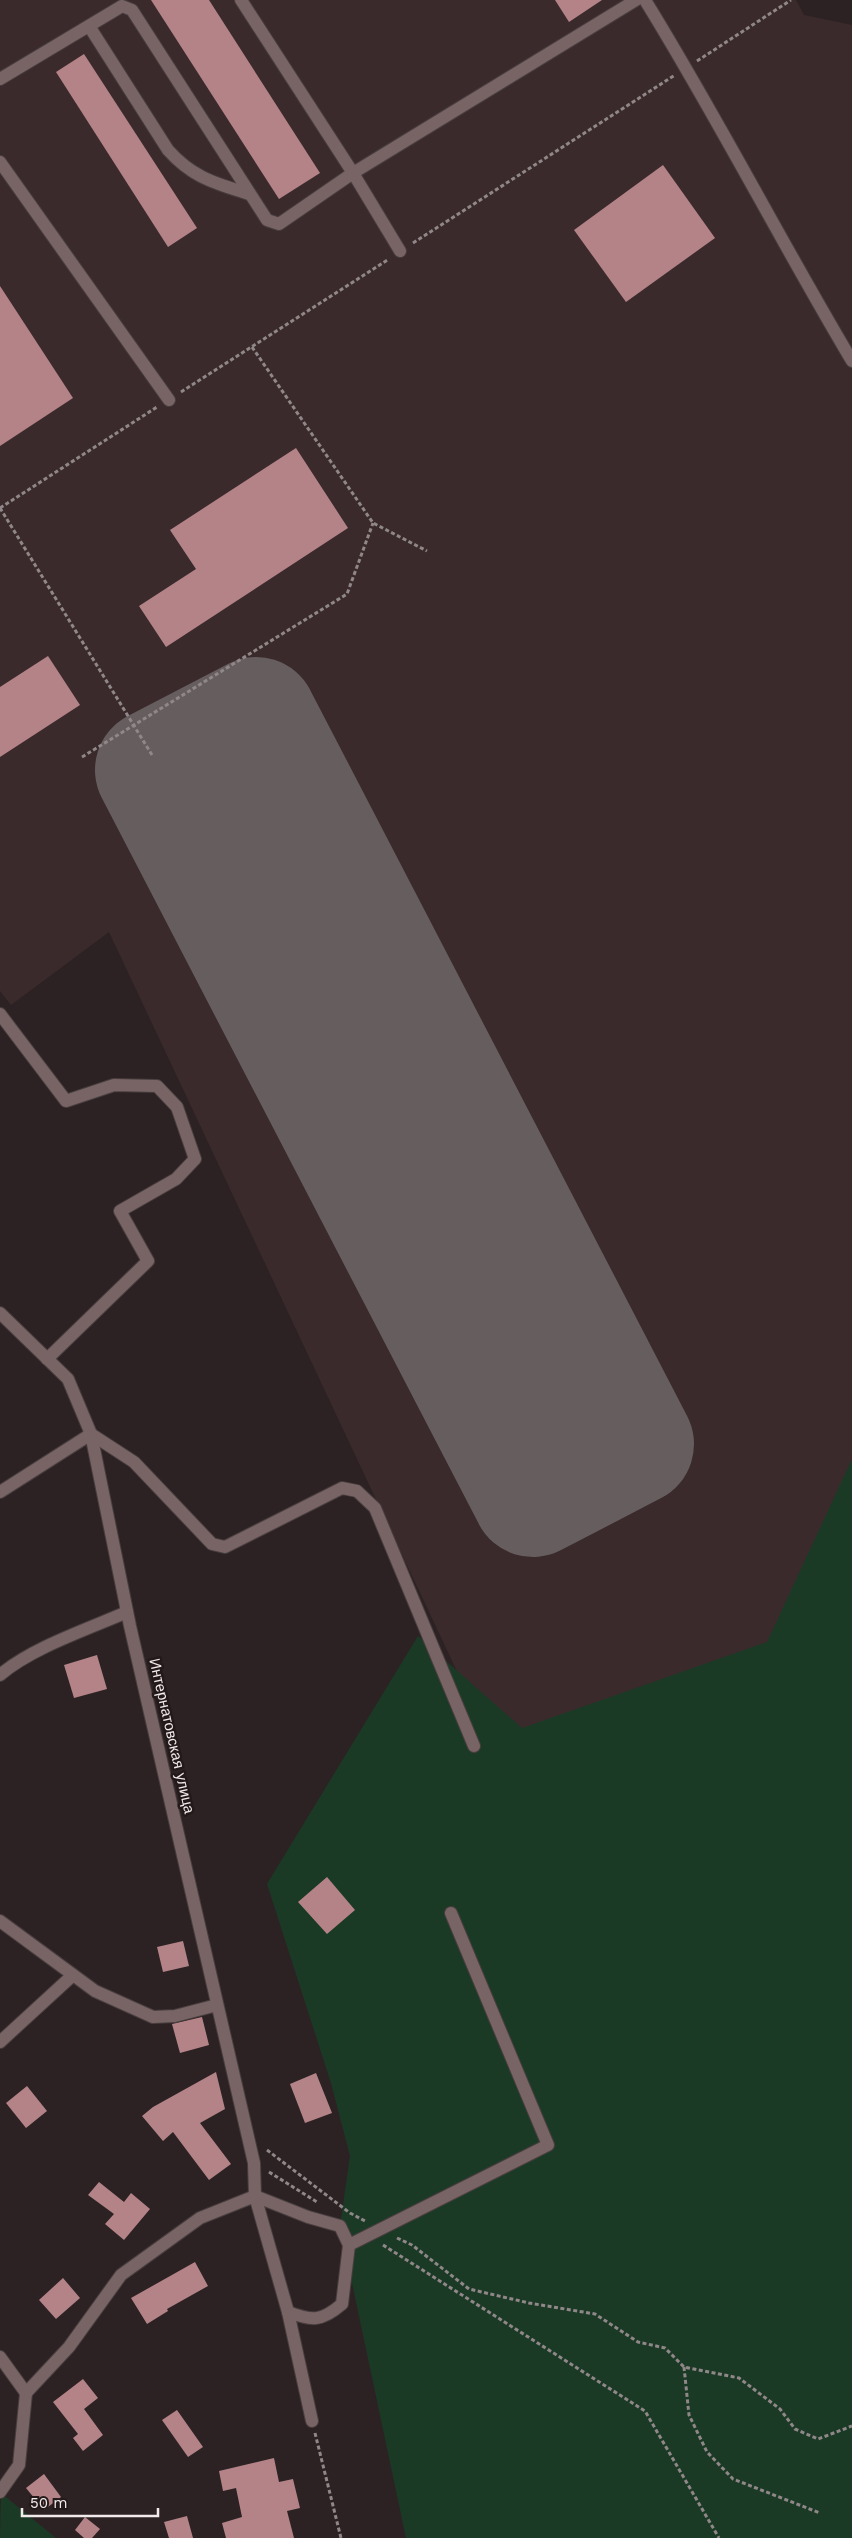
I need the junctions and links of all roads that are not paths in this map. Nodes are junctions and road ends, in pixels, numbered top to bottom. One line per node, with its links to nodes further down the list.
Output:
1 (241, 0): 7 (street)
2 (636, 0): 7 (street)
3 (645, 0): 10 (street)
4 (89, 26): 5 (street); 8 (street); 8 (street)
5 (0, 79)
6 (0, 162): 11 (street)
7 (353, 173): 8 (street); 9 (street)
8 (249, 194)
9 (400, 252)
10 (852, 361)
11 (169, 400)
12 (0, 1014): 14 (street)
13 (0, 1313): 14 (street, Интернатовская улица)
14 (47, 1359): 15 (street, Интернатовская улица)
15 (91, 1434): 16 (street); 17 (street, Интернатовская улица); 19 (street)
16 (0, 1492)
17 (127, 1612): 18 (street); 23 (street, Интернатовская улица)
18 (0, 1675)
19 (474, 1746)
20 (451, 1913): 26 (street)
21 (0, 1921): 22 (street)
22 (73, 1976): 23 (street); 24 (street)
23 (218, 2005): 25 (street, Интернатовская улица)
24 (0, 2042)
25 (255, 2196): 26 (street); 27 (street, Интернатовская улица); 29 (street)
26 (349, 2245): 27 (street)
27 (288, 2312): 30 (street, Интернатовская улица)
28 (0, 2357): 29 (street)
29 (26, 2393): 31 (street)
30 (312, 2421)
31 (0, 2492)

